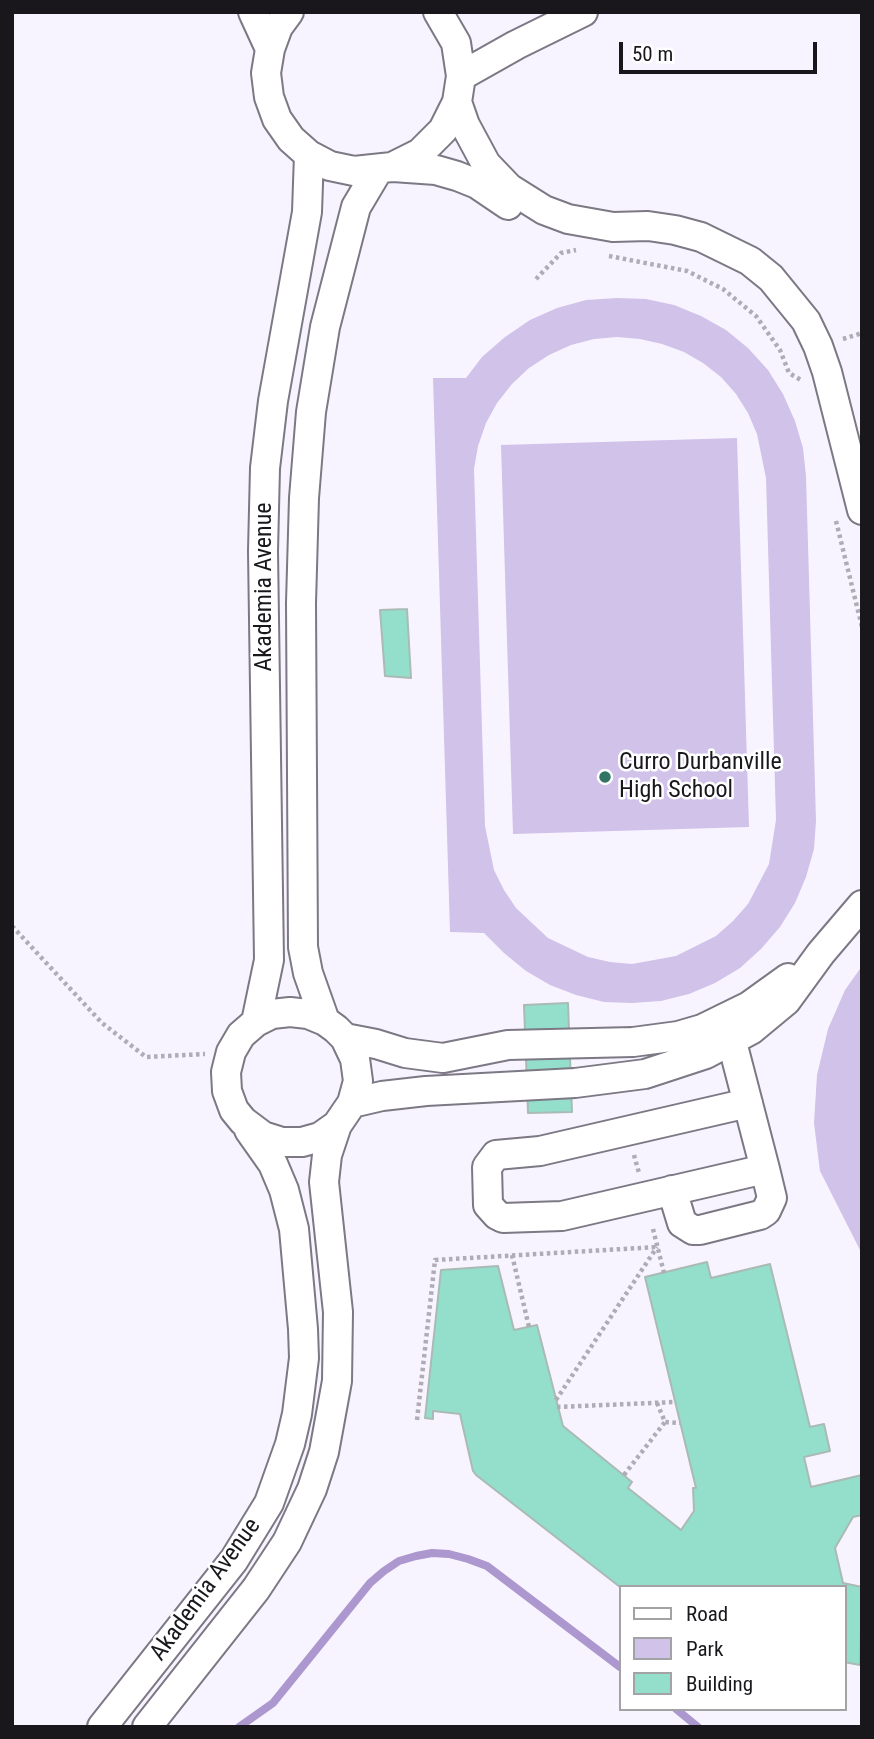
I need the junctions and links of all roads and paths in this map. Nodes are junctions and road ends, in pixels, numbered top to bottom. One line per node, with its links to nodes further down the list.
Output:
1 (253, 12): 5 (street)
2 (289, 12): 5 (street)
3 (583, 12): 6 (street)
4 (445, 13): 6 (street)
5 (270, 49): 7 (street)
6 (459, 89): 8 (street); 9 (street)
7 (309, 155): 8 (street); 18 (street, Akademia Avenue)
8 (385, 169): 9 (street); 19 (street, Akademia Avenue)
9 (613, 227): 14 (street)
10 (579, 250): 12 (path)
11 (607, 256): 13 (path)
12 (536, 279)
13 (802, 381)
14 (849, 515): 15 (path)
15 (862, 627)
16 (862, 905): 20 (street)
17 (12, 926): 21 (path)
18 (256, 1022): 19 (street); 21 (street)
19 (335, 1029): 20 (street); 23 (street)
20 (729, 1030): 22 (street); 23 (street)
21 (231, 1052): 24 (street)
22 (748, 1103): 25 (street); 26 (street)
23 (345, 1114): 24 (street); 40 (street, Akademia Avenue)
24 (243, 1121): 39 (street, Akademia Avenue)
25 (765, 1169): 26 (street); 26 (street)
26 (672, 1190)
27 (512, 1255): 28 (path); 29 (path); 35 (path)
28 (529, 1327)
29 (561, 1393): 30 (path); 34 (path)
30 (556, 1400)
31 (675, 1402): 32 (path)
32 (657, 1403): 34 (path); 36 (path)
33 (557, 1407): 34 (path)
34 (564, 1407)
35 (417, 1420)
36 (665, 1422): 37 (path); 38 (path)
37 (680, 1423)
38 (624, 1475)
39 (102, 1727)
40 (147, 1727)

